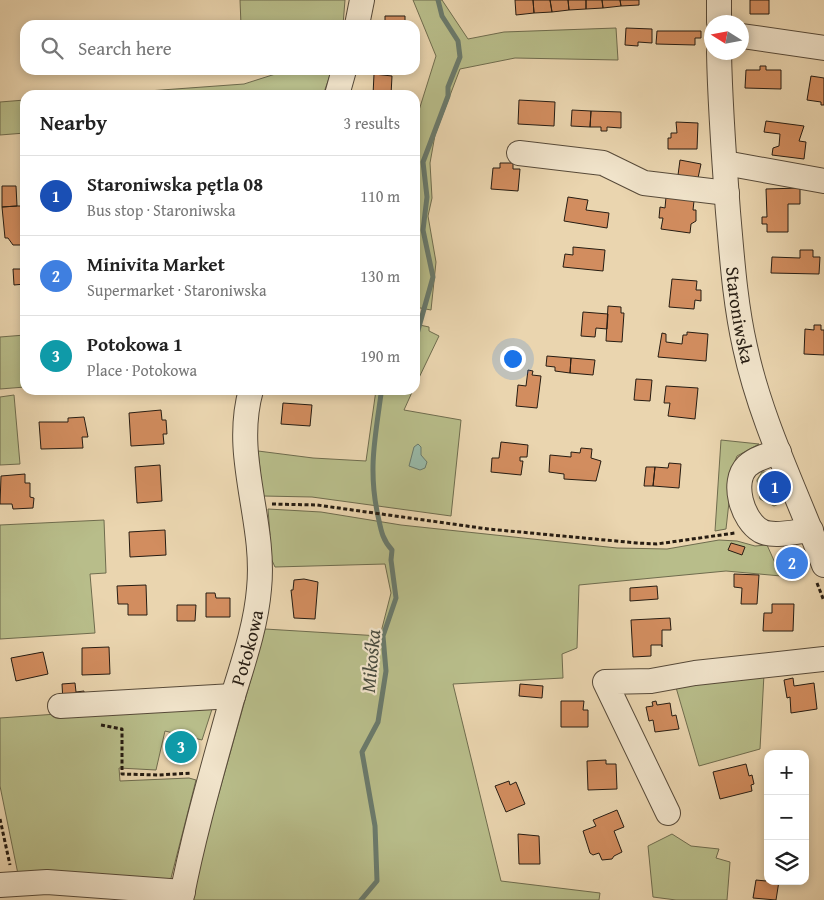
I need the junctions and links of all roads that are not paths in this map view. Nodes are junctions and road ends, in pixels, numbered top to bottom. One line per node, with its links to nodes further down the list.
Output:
1 (362, 0): 4 (street)
2 (719, 0): 3 (street)
3 (719, 15)
4 (358, 20)
5 (749, 37): 6 (street)
6 (824, 48)
7 (719, 60): 11 (street, Staroniwska)
8 (343, 75): 9 (street)
9 (338, 90)
10 (519, 153): 13 (street)
11 (724, 163): 12 (street); 13 (street, Staroniwska)
12 (824, 181)
13 (727, 193): 15 (street, Staroniwska)
14 (250, 395): 19 (street, Potokowa)
15 (779, 452): 16 (street, Staroniwska); 16 (street)
16 (811, 530): 17 (street, Staroniwska)
17 (824, 564)
18 (824, 659): 21 (street)
19 (233, 696): 20 (street); 23 (street, Potokowa)
20 (60, 706)
21 (668, 813)
22 (4, 891): 23 (street)
23 (182, 896)

